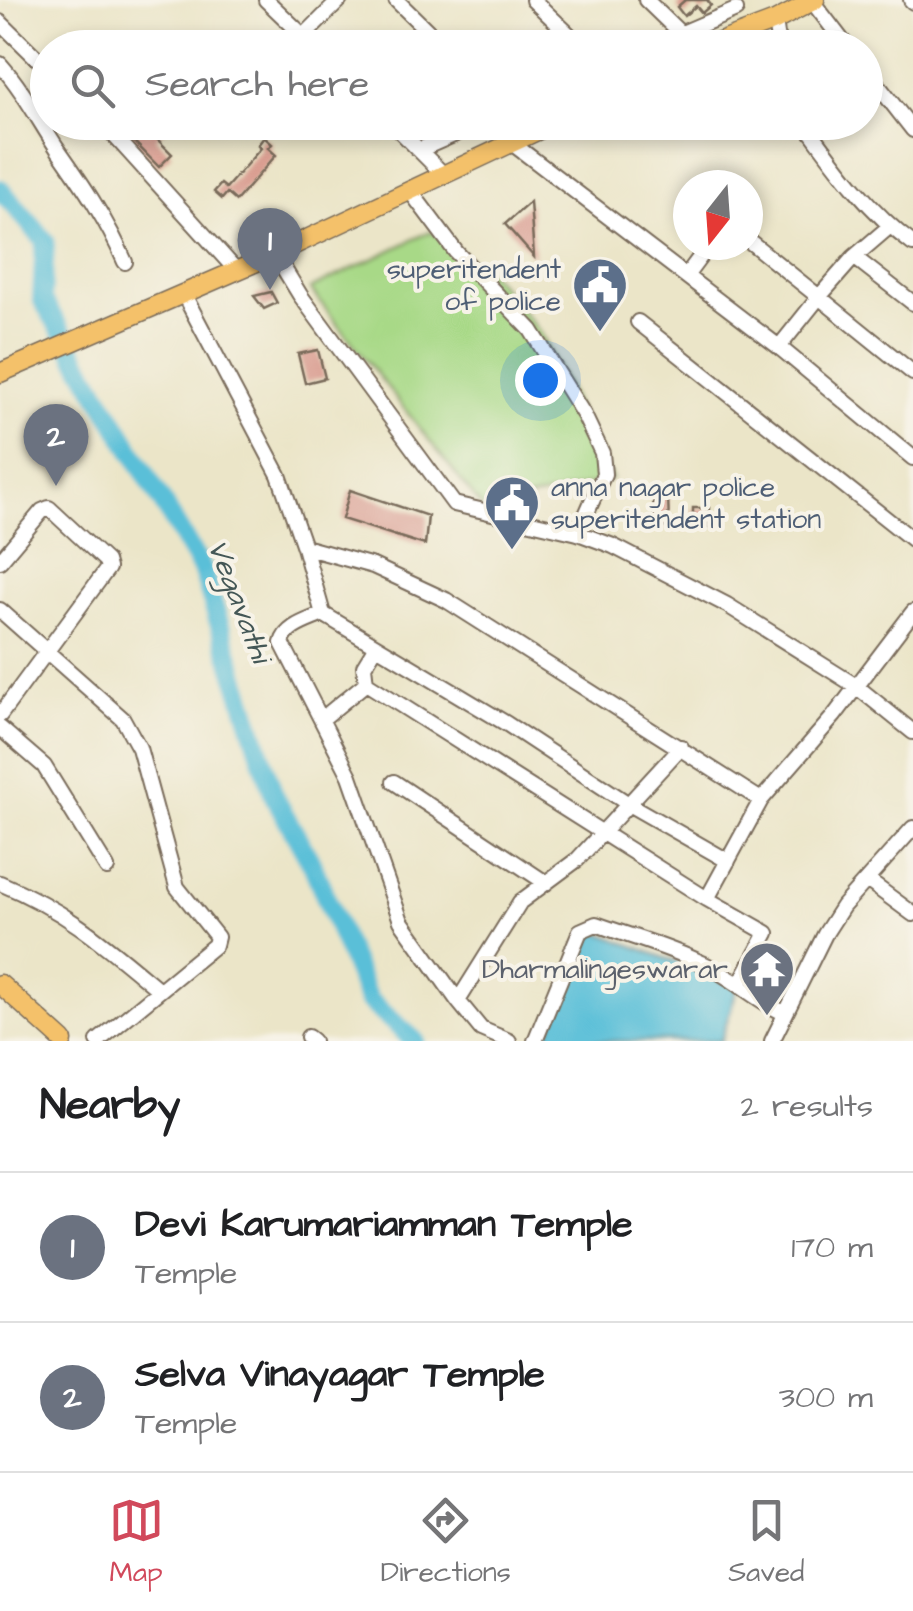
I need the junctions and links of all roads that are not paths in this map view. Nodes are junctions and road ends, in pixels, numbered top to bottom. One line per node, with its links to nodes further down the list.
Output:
1 (266, 0): 10 (street)
2 (340, 0): 11 (street)
3 (396, 0): 12 (street)
4 (534, 0): 13 (street)
5 (646, 0): 14 (street)
6 (813, 0): 8 (main road); 19 (street)
7 (735, 5): 15 (street); 16 (street)
8 (775, 21): 17 (main road); 18 (street)
9 (0, 22): 20 (street)
10 (298, 30)
11 (310, 30)
12 (427, 30)
13 (565, 30)
14 (677, 30)
15 (686, 30)
16 (742, 30)
17 (751, 30)
18 (776, 30)
19 (835, 30)
20 (30, 51)
21 (0, 64): 23 (street)
22 (883, 92): 24 (street)
23 (30, 103)
24 (913, 130)
25 (53, 140): 41 (street)
26 (118, 140): 42 (street)
27 (409, 140): 32 (street)
28 (442, 140): 32 (street)
29 (522, 140): 31 (main road)
30 (817, 140): 35 (street)
31 (514, 144): 33 (main road); 43 (street)
32 (419, 150): 33 (street)
33 (445, 176): 34 (main road)
34 (411, 192): 38 (main road); 52 (street)
35 (889, 227): 36 (street); 39 (street)
36 (913, 244)
37 (763, 252): 45 (street)
38 (276, 254): 42 (main road); 52 (street)
39 (854, 257): 45 (street); 46 (street)
40 (698, 260): 43 (street)
41 (125, 262)
42 (236, 270): 44 (main road)
43 (686, 276): 48 (street)
44 (182, 293): 49 (main road); 54 (street)
45 (819, 298): 48 (street); 50 (street)
46 (913, 303)
47 (638, 322): 53 (street)
48 (779, 347): 51 (street)
49 (0, 373)
50 (913, 373)
51 (913, 458)
52 (578, 533): 62 (street)
53 (913, 540)
54 (304, 547): 58 (street); 67 (street)
55 (0, 565): 60 (street)
56 (0, 610): 60 (street)
57 (913, 612): 62 (street)
58 (323, 614): 59 (street); 64 (street)
59 (375, 648): 61 (street); 70 (street)
60 (46, 650): 63 (street); 82 (street)
61 (366, 683): 64 (street); 72 (street)
62 (856, 686): 66 (street); 69 (street)
63 (0, 715)
64 (322, 719): 83 (street)
65 (0, 728): 74 (street)
66 (913, 732)
67 (681, 747): 69 (street); 70 (street)
68 (394, 782): 77 (street)
69 (762, 800): 73 (street)
70 (630, 805): 72 (street); 73 (street)
71 (913, 828): 75 (street)
72 (604, 832): 77 (street); 78 (street)
73 (728, 861): 78 (street)
74 (106, 868)
75 (867, 880): 79 (street); 84 (street)
76 (0, 883): 82 (street)
77 (546, 883): 83 (street)
78 (707, 899): 80 (street)
79 (913, 914)
80 (740, 983): 84 (street); 88 (street)
81 (0, 984): 85 (main road)
82 (158, 989): 86 (street)
83 (458, 1002): 87 (street)
84 (784, 1013): 89 (street)
85 (63, 1041)
86 (98, 1041)
87 (510, 1041)
88 (535, 1041)
89 (772, 1041)

